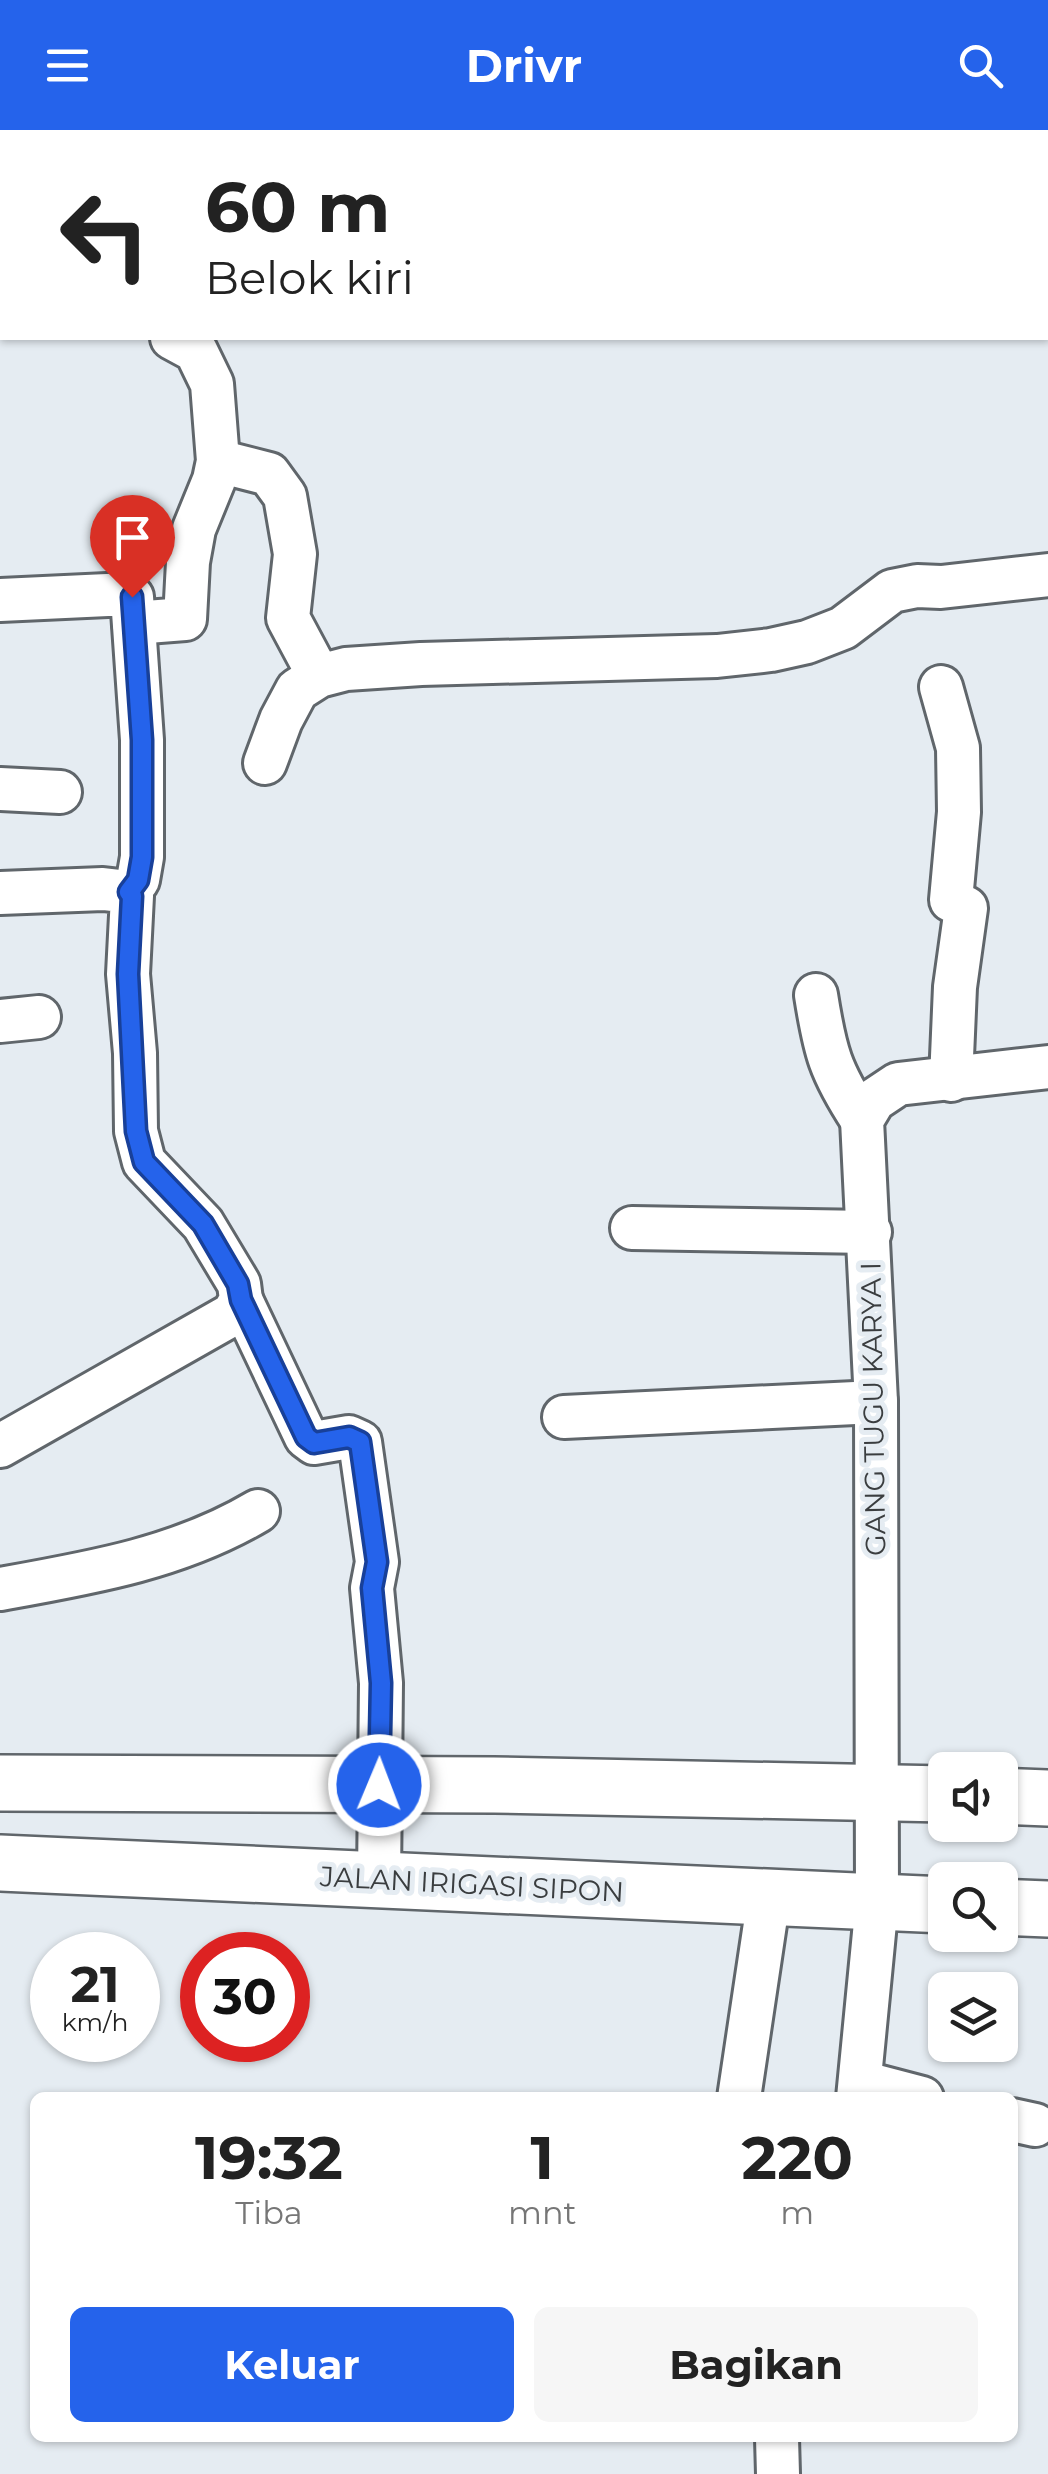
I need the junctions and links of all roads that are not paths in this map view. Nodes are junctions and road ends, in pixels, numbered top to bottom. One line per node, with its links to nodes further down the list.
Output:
1 (176, 340): 2 (street)
2 (218, 460): 5 (street); 6 (street)
3 (1048, 575): 6 (street)
4 (0, 600): 5 (street)
5 (134, 624): 11 (street)
6 (319, 676): 8 (street)
7 (941, 687): 15 (street)
8 (265, 763)
9 (0, 789): 10 (street)
10 (60, 792)
11 (129, 892): 12 (street); 19 (street)
12 (0, 893)
13 (816, 995): 16 (street)
14 (1048, 1067): 15 (street)
15 (952, 1080): 16 (street)
16 (862, 1120): 18 (street, GANG TUGU KARYA I)
17 (632, 1228): 18 (street)
18 (870, 1232): 20 (street, GANG TUGU KARYA I)
19 (241, 1300): 22 (street); 27 (street)
20 (876, 1402): 21 (street); 30 (street, GANG TUGU KARYA I)
21 (564, 1417)
22 (0, 1446)
23 (258, 1511): 24 (street)
24 (0, 1589)
25 (0, 1782): 27 (street)
26 (928, 1795): 30 (street)
27 (379, 1797): 30 (street); 32 (street)
28 (1018, 1797): 29 (street)
29 (1048, 1798)
30 (876, 1800): 33 (street, GANG TUGU KARYA I)
31 (0, 1863): 32 (street, JALAN IRIGASI SIPON)
32 (378, 1867): 34 (street, JALAN IRIGASI SIPON)
33 (877, 1893): 34 (street, JALAN IRIGASI SIPON); 35 (street, JALAN IRIGASI SIPON); 38 (street, GANG TUGU KARYA I)
34 (769, 1897): 39 (street)
35 (928, 1901)
36 (1018, 1907): 37 (street)
37 (1048, 1908)
38 (859, 2090)
39 (740, 2092)
40 (778, 2442): 41 (street)
41 (778, 2474)

